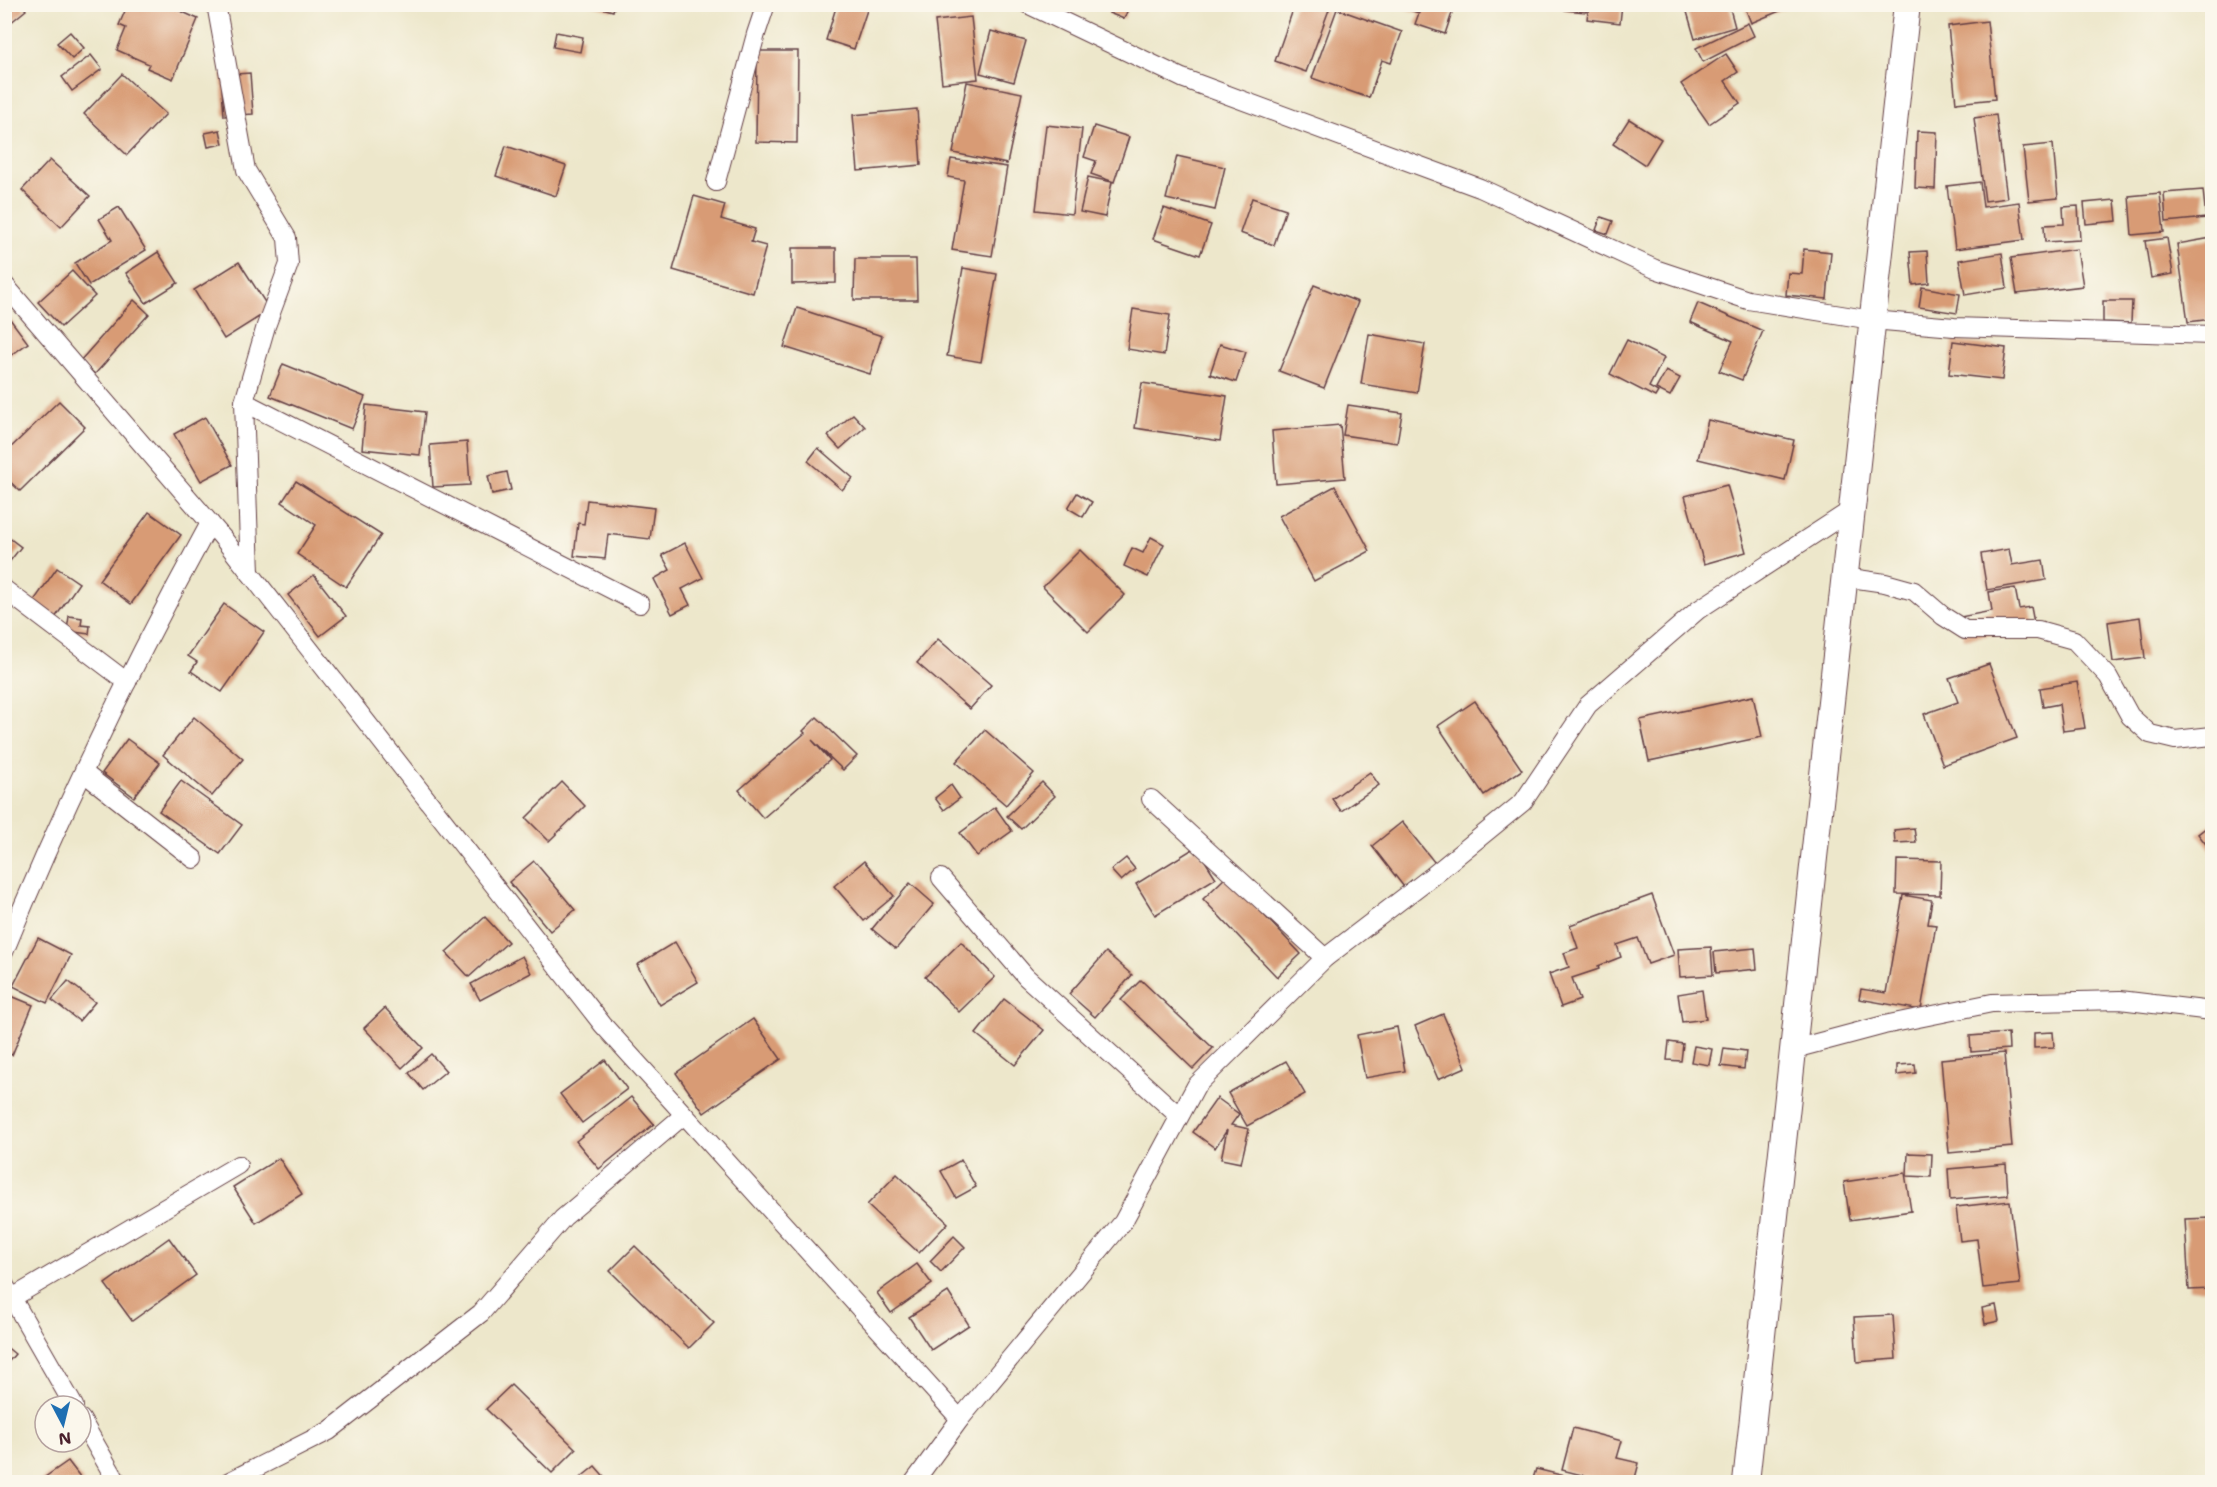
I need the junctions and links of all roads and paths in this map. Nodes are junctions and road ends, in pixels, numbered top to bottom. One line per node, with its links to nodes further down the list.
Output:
1 (216, 4): 9 (street)
2 (766, 4): 5 (street)
3 (1027, 4): 7 (street)
4 (1907, 4): 7 (main road)
5 (716, 182)
6 (4, 284): 11 (street)
7 (1872, 320): 8 (street); 10 (main road)
8 (2212, 335)
9 (244, 402): 12 (street); 15 (street)
10 (1851, 510): 13 (main road); 23 (street)
11 (210, 523): 12 (street); 16 (street)
12 (250, 573): 26 (street)
13 (1844, 577): 17 (street); 25 (main road)
14 (4, 589): 16 (street)
15 (640, 604)
16 (127, 682): 18 (street)
17 (2212, 736)
18 (84, 773): 20 (street); 22 (street)
19 (1151, 799): 23 (street)
20 (194, 859)
21 (941, 878): 27 (street)
22 (4, 952)
23 (1325, 958): 27 (street)
24 (2212, 1011): 25 (street)
25 (1794, 1049): 36 (main road)
26 (684, 1115): 31 (street); 34 (street)
27 (1179, 1116): 31 (street)
28 (238, 1165): 29 (street)
29 (8, 1291): 30 (street)
30 (67, 1394)
31 (960, 1419): 35 (street)
32 (93, 1440): 33 (street)
33 (117, 1482)
34 (228, 1482)
35 (914, 1482)
36 (1746, 1482)

